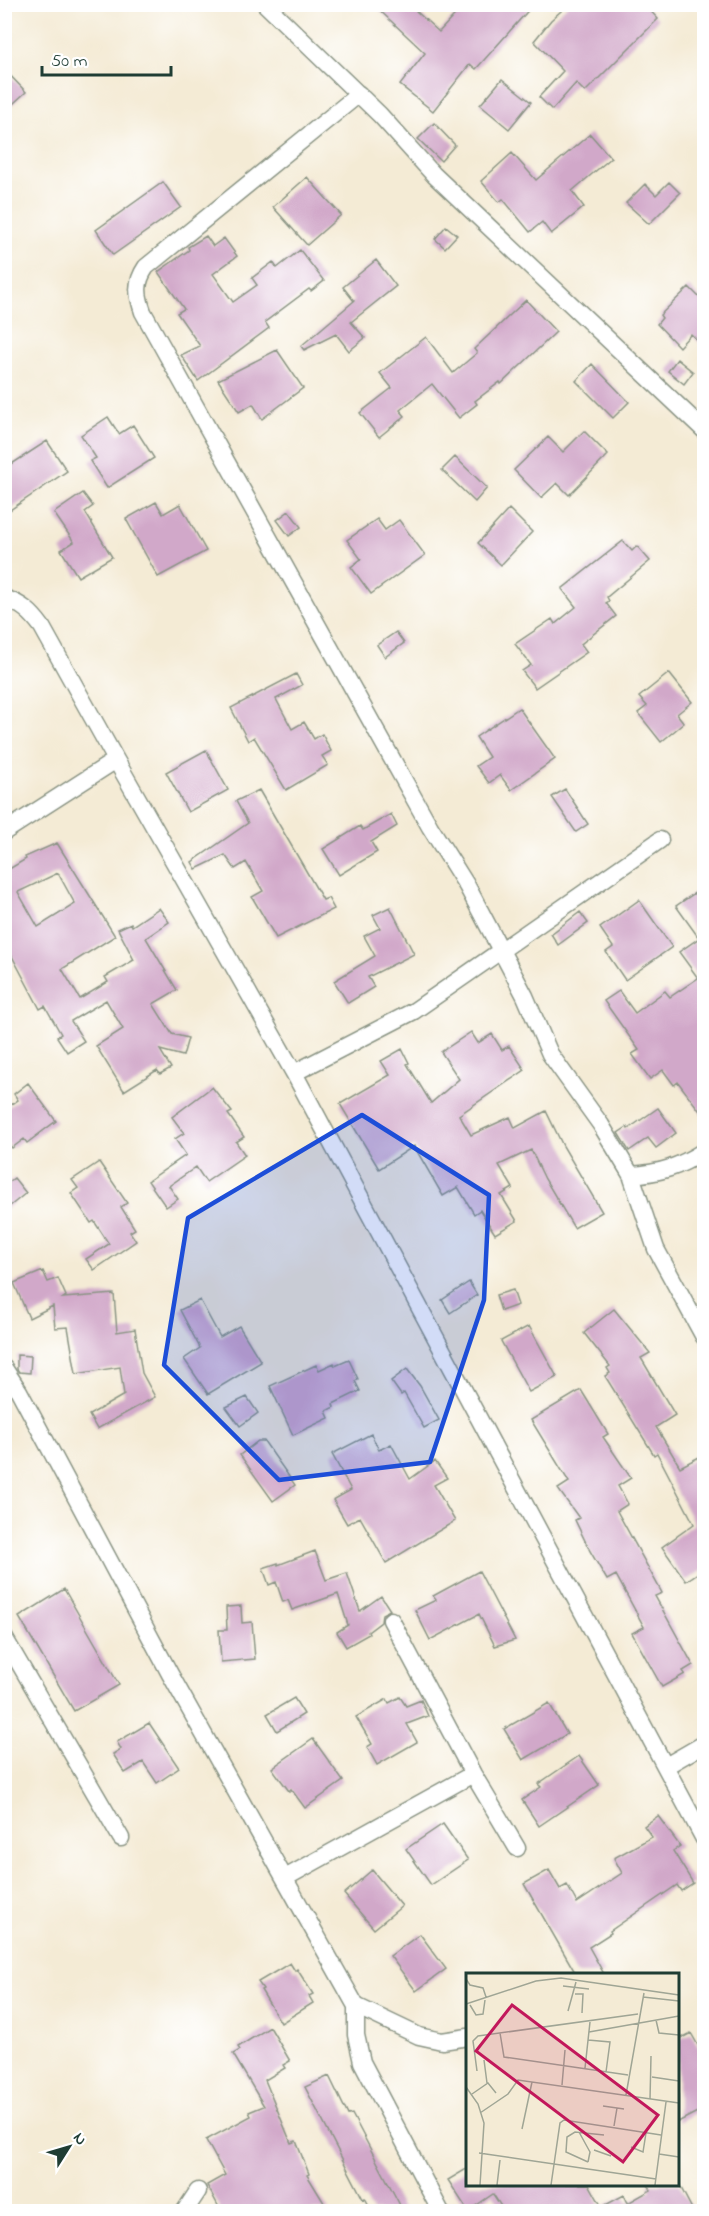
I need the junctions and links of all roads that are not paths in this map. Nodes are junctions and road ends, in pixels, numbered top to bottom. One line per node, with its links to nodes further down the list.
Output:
1 (265, 4): 2 (street)
2 (358, 94): 3 (street); 8 (street)
3 (705, 430)
4 (4, 598): 5 (street)
5 (116, 760): 6 (street); 9 (street)
6 (4, 832)
7 (660, 840): 8 (street)
8 (500, 951): 9 (street); 11 (street)
9 (294, 1073): 17 (street)
10 (705, 1151): 11 (street)
11 (631, 1175): 12 (street)
12 (705, 1337)
13 (4, 1368): 22 (street)
14 (391, 1620): 18 (street)
15 (4, 1637): 19 (street)
16 (705, 1744): 17 (street)
17 (666, 1766): 20 (street)
18 (473, 1774): 21 (street); 22 (street)
19 (121, 1838)
20 (705, 1839)
21 (517, 1848)
22 (285, 1878): 23 (street)
23 (356, 2006): 24 (street); 27 (street)
24 (466, 2037)
25 (198, 2191): 26 (street)
26 (184, 2211)
27 (441, 2211)

